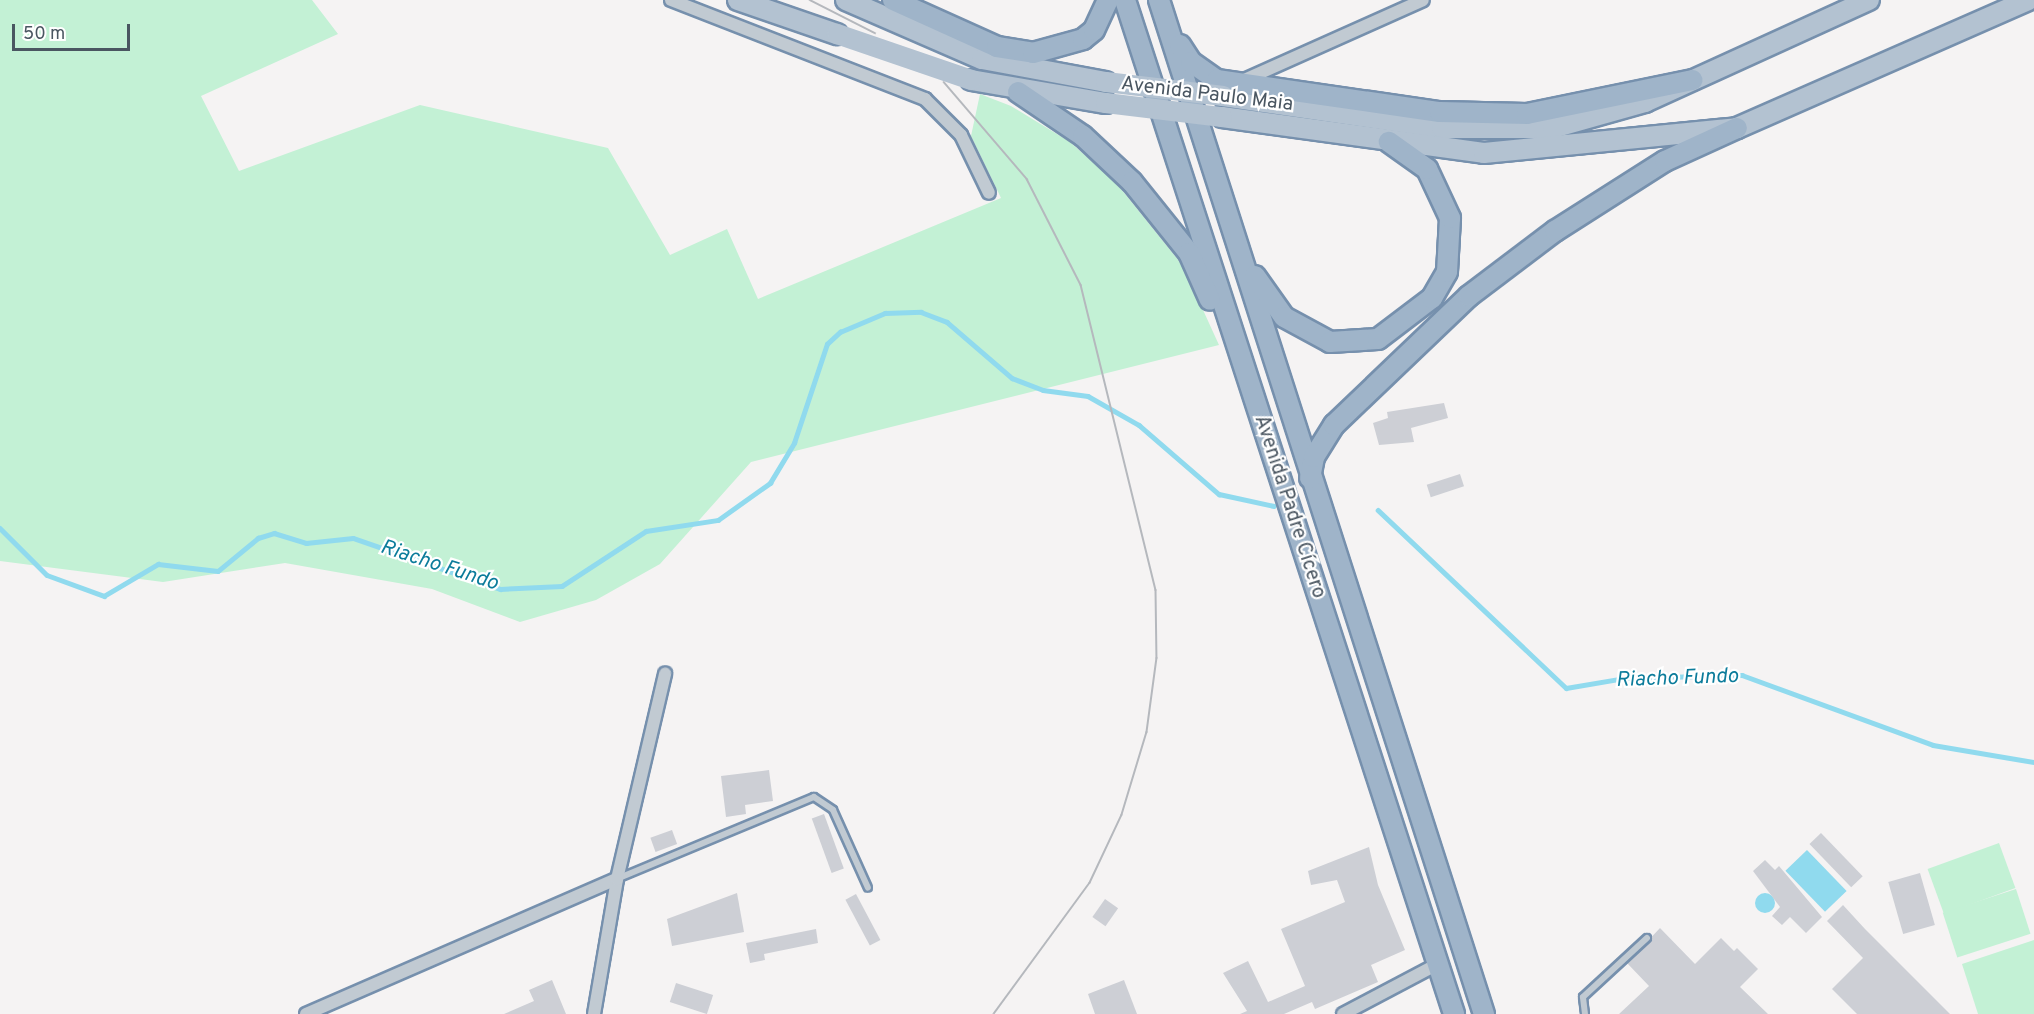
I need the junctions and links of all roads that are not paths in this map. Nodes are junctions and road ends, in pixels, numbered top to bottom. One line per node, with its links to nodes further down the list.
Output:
1 (671, 0): 17 (street)
2 (738, 0): 14 (main road, bridge)
3 (846, 0): 13 (main road, Avenida Paulo Maia, bridge)
4 (893, 0): 5 (highway)
5 (1108, 0)
6 (1125, 0): 19 (highway, Avenida Padre Cícero)
7 (1159, 0): 11 (highway, Avenida Padre Cícero)
8 (1423, 0): 13 (street)
9 (1869, 0): 12 (main road, Avenida Paulo Maia)
10 (2028, 0): 15 (main road)
11 (1166, 23): 13 (highway); 18 (highway, Avenida Padre Cícero)
12 (1693, 80): 13 (highway); 13 (main road, Avenida Paulo Maia)
13 (1229, 90)
14 (1018, 92): 16 (main road, bridge); 19 (highway)
15 (1737, 128): 16 (main road); 20 (highway)
16 (1389, 142): 18 (highway)
17 (989, 194)
18 (1236, 239): 20 (highway, Avenida Padre Cícero)
19 (1240, 356): 25 (highway, Avenida Padre Cícero)
20 (1310, 478): 30 (highway, Avenida Padre Cícero)
21 (665, 674): 22 (street)
22 (617, 879): 23 (lane); 26 (street); 27 (street)
23 (868, 888)
24 (1647, 938): 31 (lane)
25 (1438, 964): 28 (street); 29 (highway, Avenida Padre Cícero)
26 (306, 1014)
27 (594, 1014)
28 (1342, 1014)
29 (1454, 1014)
30 (1484, 1014)
31 (1585, 1014)

